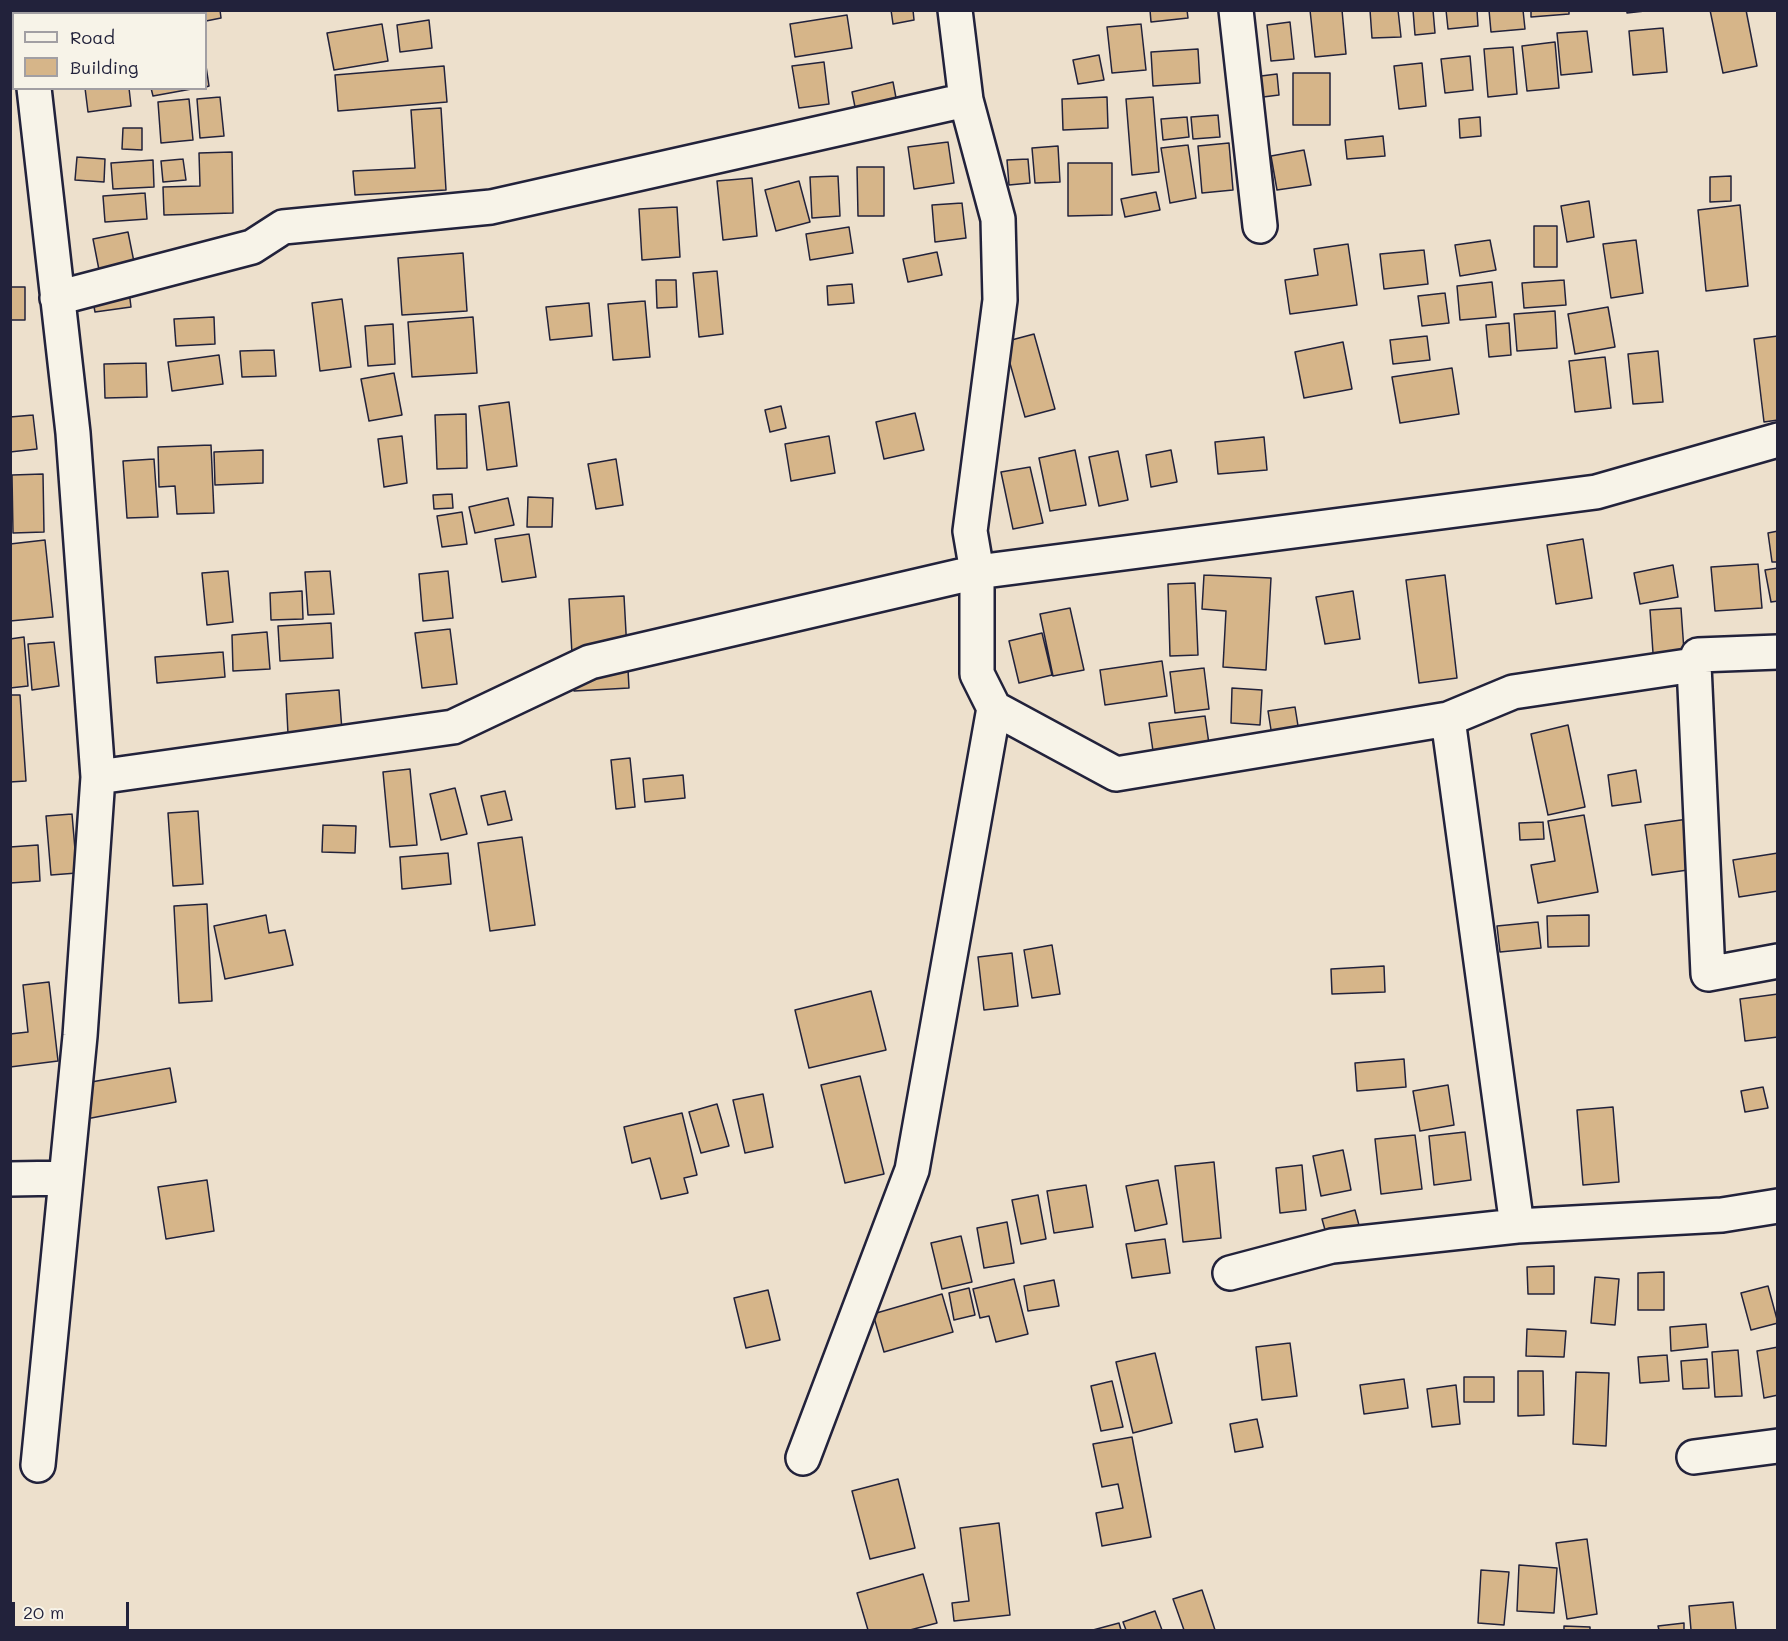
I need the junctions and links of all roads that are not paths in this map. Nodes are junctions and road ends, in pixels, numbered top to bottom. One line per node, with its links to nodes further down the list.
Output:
1 (955, 10): 4 (street)
2 (1236, 10): 5 (street)
3 (34, 90): 6 (street)
4 (966, 100): 6 (street); 8 (street)
5 (1260, 226)
6 (57, 298): 13 (street)
7 (1778, 440): 8 (street)
8 (977, 572): 11 (street); 13 (street)
9 (1778, 652): 10 (street)
10 (1694, 665): 12 (street); 14 (street)
11 (994, 708): 12 (street); 22 (street)
12 (1448, 719): 18 (street)
13 (98, 777): 15 (street)
14 (1778, 961)
15 (66, 1178): 16 (street); 23 (street)
16 (10, 1179)
17 (1778, 1206): 18 (street)
18 (1516, 1226): 19 (street)
19 (1230, 1273)
20 (1778, 1446): 21 (street)
21 (1694, 1456)
22 (803, 1458)
23 (38, 1465)

